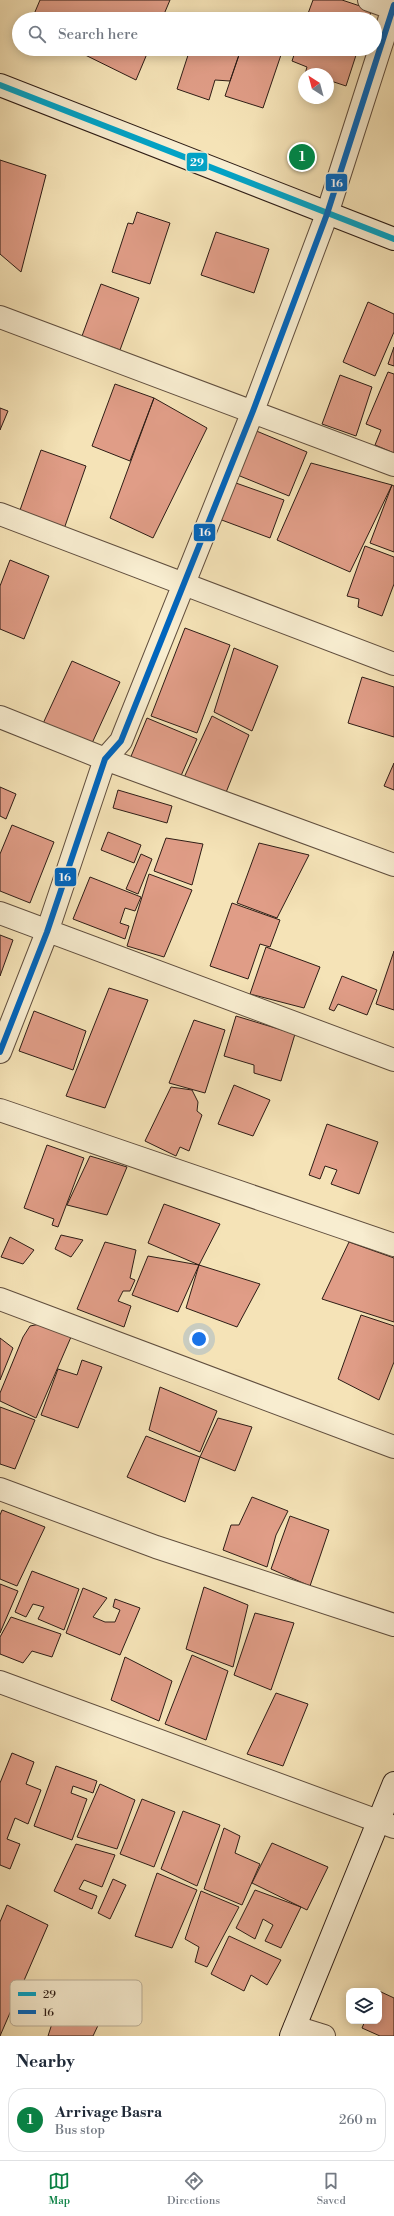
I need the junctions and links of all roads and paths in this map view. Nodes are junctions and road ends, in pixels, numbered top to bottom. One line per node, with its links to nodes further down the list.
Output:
1 (369, 0): 2 (street)
2 (394, 8): 3 (street)
3 (382, 45)
4 (378, 56): 6 (street)
5 (0, 86): 6 (street)
6 (327, 214): 7 (street); 9 (street)
7 (394, 239)
8 (0, 317): 9 (street)
9 (253, 411): 10 (street); 12 (street)
10 (394, 465)
11 (0, 514): 12 (street)
12 (184, 584): 13 (street); 15 (street)
13 (394, 664)
14 (0, 716): 15 (street)
15 (105, 759): 16 (street); 18 (street)
16 (394, 865)
17 (0, 913): 18 (street)
18 (47, 932): 19 (street); 20 (street)
19 (0, 1052)
20 (394, 1060)
21 (0, 1110): 22 (street)
22 (394, 1245)
23 (0, 1299): 24 (street)
24 (394, 1447)
25 (0, 1489): 26 (street)
26 (394, 1625)
27 (0, 1682): 29 (street)
28 (394, 1783): 29 (street)
29 (386, 1824): 30 (street)
30 (293, 2032): 31 (street)
31 (324, 2036)

